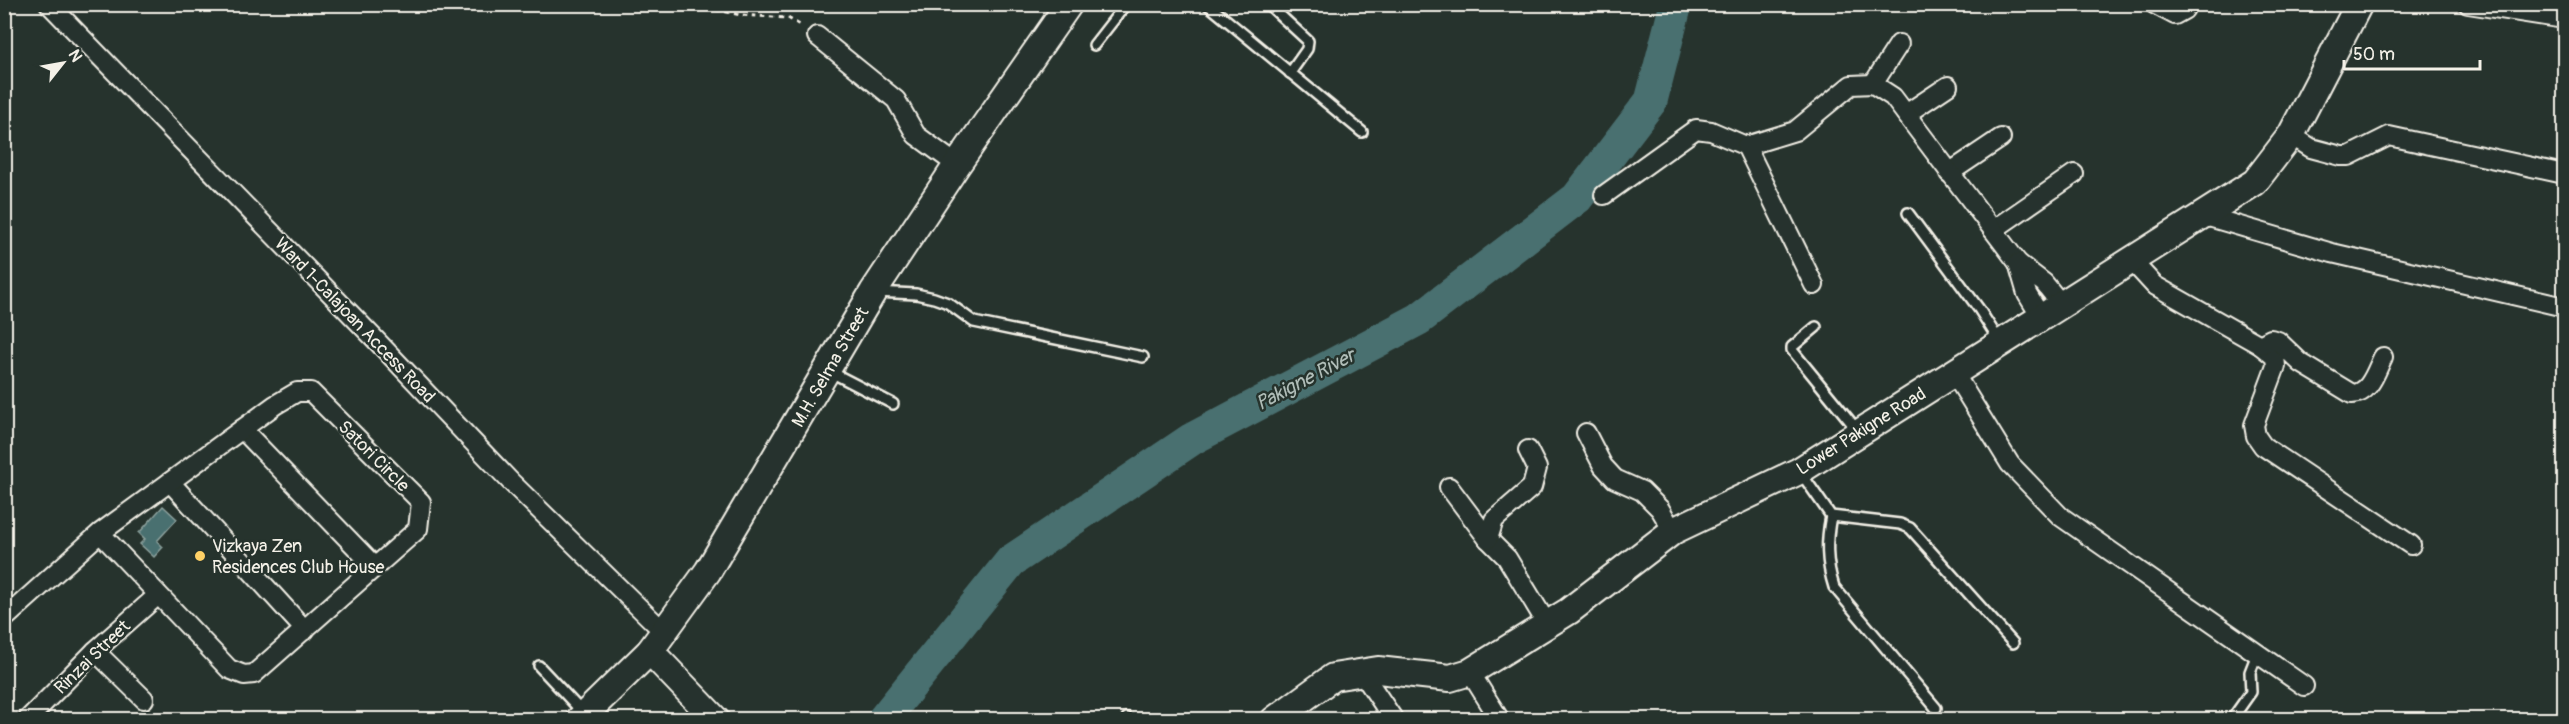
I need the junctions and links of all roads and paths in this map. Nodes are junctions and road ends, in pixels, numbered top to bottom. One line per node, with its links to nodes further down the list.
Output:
1 (49, 4): 61 (street, Ward 1-Calajoan Access Road)
2 (690, 4): 12 (path)
3 (1069, 4): 23 (street, M.H. Selma Street)
4 (1126, 4): 14 (lane)
5 (1207, 4): 15 (lane)
6 (1268, 4): 15 (lane)
7 (2154, 4): 8 (street)
8 (2188, 4)
9 (2359, 4): 20 (street, Lower Pakigne Road)
10 (2468, 4): 11 (street)
11 (2565, 19)
12 (817, 36): 23 (street)
13 (1899, 44): 16 (street)
14 (1094, 45)
15 (1290, 73): 19 (lane)
16 (1873, 84): 18 (street); 22 (street)
17 (1948, 86): 18 (street)
18 (1906, 114): 24 (street)
19 (1362, 132)
20 (2290, 135): 26 (street); 29 (street, Lower Pakigne Road)
21 (2001, 138): 24 (street)
22 (1746, 146): 27 (street); 32 (street)
23 (957, 165): 33 (street, M.H. Selma Street)
24 (1950, 172): 30 (street)
25 (2074, 174): 30 (street)
26 (2565, 174)
27 (1604, 195)
28 (1908, 213): 37 (lane)
29 (2202, 215): 31 (street, Lower Pakigne Road); 34 (street)
30 (1992, 230): 35 (street)
31 (2130, 260): 35 (street, Lower Pakigne Road); 38 (street)
32 (1814, 285)
33 (873, 292): 39 (lane); 41 (street, M.H. Selma Street)
34 (2565, 307)
35 (2051, 311): 37 (street, Lower Pakigne Road)
36 (1816, 327): 46 (lane)
37 (2000, 342): 42 (street, Lower Pakigne Road)
38 (2260, 345): 40 (street); 55 (street)
39 (1143, 357)
40 (2383, 357)
41 (829, 370): 43 (lane); 61 (street, M.H. Selma Street)
42 (1954, 373): 46 (street, Lower Pakigne Road); 64 (street)
43 (893, 404)
44 (242, 429): 49 (street, Satori Circle); 56 (street); 56 (street, Satori Circle)
45 (1586, 433): 52 (street)
46 (1859, 433): 48 (street, Lower Pakigne Road)
47 (1528, 450): 54 (street)
48 (1799, 471): 51 (lane); 52 (street, Lower Pakigne Road)
49 (170, 482): 53 (street, Satori Circle); 60 (street)
50 (1449, 488): 54 (street)
51 (1832, 516): 62 (lane); 70 (lane)
52 (1673, 531): 59 (street, Lower Pakigne Road)
53 (100, 533): 57 (street, Satori Circle); 58 (street)
54 (1488, 539): 59 (street)
55 (2410, 545)
56 (375, 567): 60 (street, Satori Circle)
57 (158, 595): 60 (street, Satori Circle); 63 (street, Rinzai Street)
58 (4, 619)
59 (1547, 624): 67 (street, Lower Pakigne Road)
60 (305, 630)
61 (657, 641): 73 (street, M.H. Selma Street); 74 (street)
62 (2013, 644)
63 (95, 651): 69 (street); 72 (street, Rinzai Street)
64 (2257, 654): 68 (street); 71 (lane)
65 (539, 666): 73 (lane)
66 (1361, 671): 67 (street, Lower Pakigne Road); 75 (street, Lower Pakigne Road); 76 (street)
67 (1470, 672): 77 (street)
68 (2304, 686)
69 (144, 699)
70 (1936, 708)
71 (2234, 716)
72 (35, 717)
73 (581, 717)
74 (716, 720)
75 (1274, 720)
76 (1394, 720)
77 (1500, 720)

